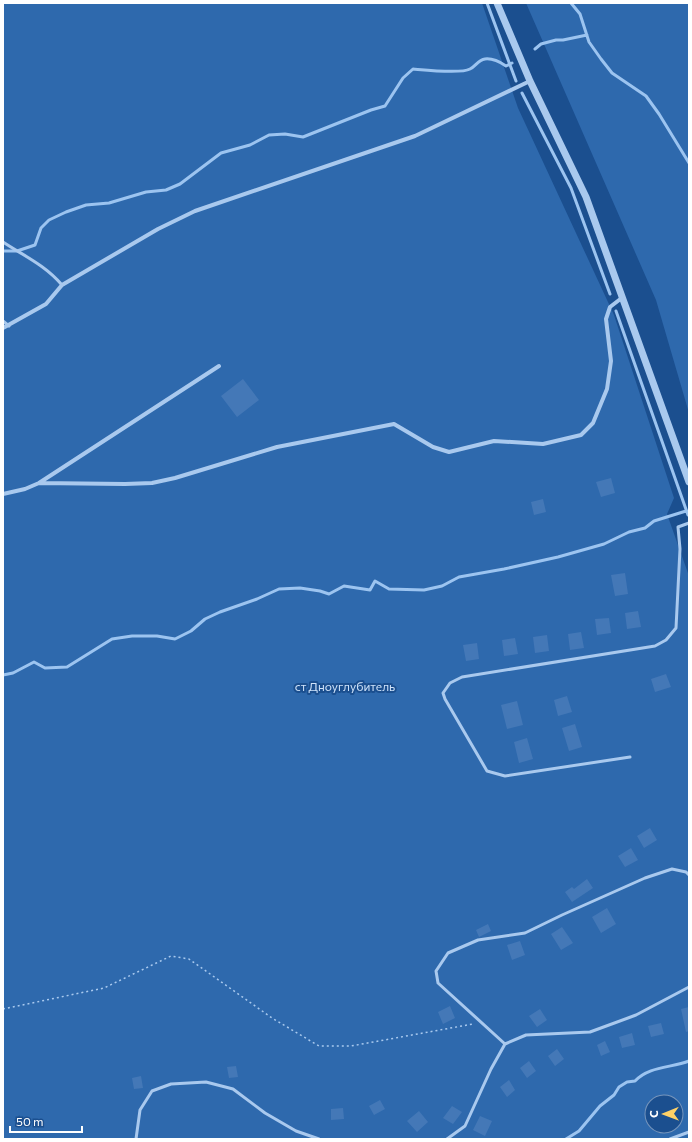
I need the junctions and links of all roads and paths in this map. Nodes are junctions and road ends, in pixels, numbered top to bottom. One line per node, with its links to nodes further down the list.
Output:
1 (497, 3): 2 (street)
2 (530, 81): 4 (street); 5 (street)
3 (3, 242): 4 (lane)
4 (62, 285): 7 (street)
5 (622, 297): 10 (street); 11 (street)
6 (3, 321): 7 (lane)
7 (8, 326): 8 (street)
8 (3, 328)
9 (219, 366): 11 (street)
10 (689, 482)
11 (39, 483): 12 (street)
12 (3, 494)
13 (689, 523): 14 (lane)
14 (630, 757)
15 (689, 875): 18 (lane)
16 (689, 987): 19 (lane)
17 (3, 1009): 18 (path)
18 (482, 1022): 19 (lane)
19 (505, 1044): 23 (lane)
20 (689, 1132): 24 (lane)
21 (136, 1139): 22 (lane)
22 (319, 1139)
23 (448, 1139)
24 (670, 1139)

